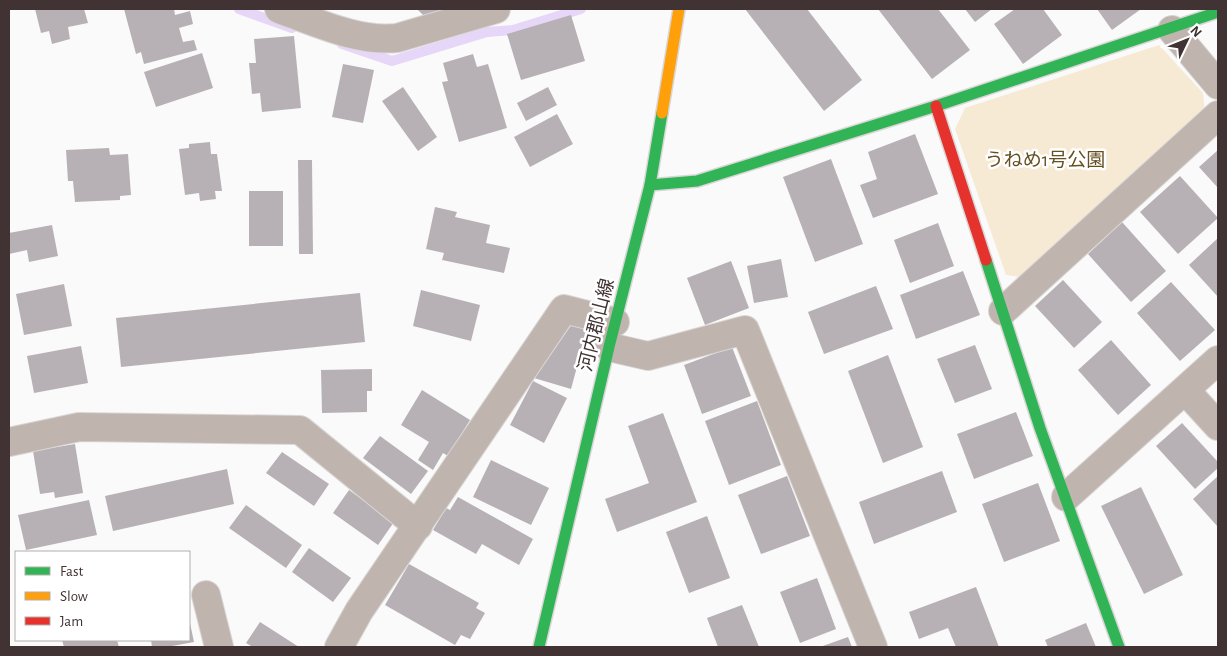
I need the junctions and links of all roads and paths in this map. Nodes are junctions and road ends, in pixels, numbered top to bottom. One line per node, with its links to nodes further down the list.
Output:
1 (279, 9): 2 (street)
2 (496, 9)
3 (679, 9): 9 (street, 河内郡山線)
4 (1218, 12): 5 (street)
5 (1172, 30): 6 (street); 7 (street)
6 (1218, 84)
7 (936, 106): 9 (street); 10 (street)
8 (1218, 115): 10 (street)
9 (650, 185): 11 (street, 河内郡山線)
10 (1003, 311): 16 (street)
11 (612, 335): 17 (street); 21 (street, 河内郡山線); 22 (street)
12 (1218, 360): 13 (street)
13 (1185, 390): 14 (street); 16 (street)
14 (1218, 426)
15 (10, 436): 17 (street)
16 (1066, 497): 23 (street)
17 (418, 526): 20 (street)
18 (206, 595): 19 (street)
19 (219, 647)
20 (339, 647)
21 (539, 647)
22 (873, 647)
23 (1118, 647)

